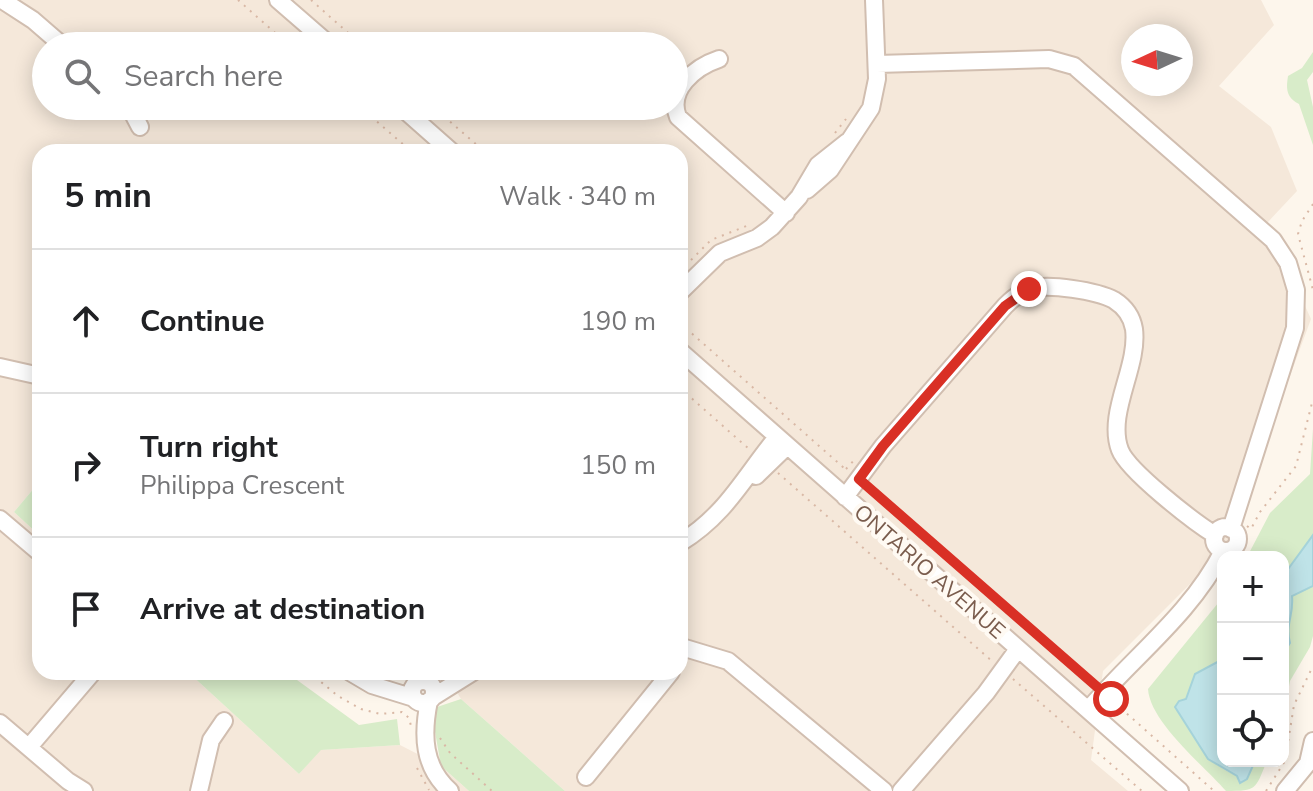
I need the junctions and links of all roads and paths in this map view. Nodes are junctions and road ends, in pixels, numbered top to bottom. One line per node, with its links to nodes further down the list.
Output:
1 (2, 0): 6 (street)
2 (238, 0): 7 (path)
3 (311, 0): 9 (path)
4 (874, 0): 11 (street)
5 (280, 1): 8 (street)
6 (47, 32)
7 (274, 32)
8 (315, 32)
9 (347, 32)
10 (719, 59): 12 (street)
11 (877, 64): 20 (street); 41 (street)
12 (688, 81)
13 (848, 117): 20 (path)
14 (136, 120): 19 (street)
15 (375, 120): 21 (path)
16 (416, 120): 22 (street)
17 (448, 120): 23 (path)
18 (681, 120): 25 (street)
19 (140, 127)
20 (841, 138): 25 (street)
21 (403, 144)
22 (443, 144)
23 (476, 144)
24 (1313, 204): 29 (path)
25 (786, 213): 26 (street)
26 (701, 272): 27 (street); 28 (street)
27 (688, 284)
28 (688, 289)
29 (1313, 290)
30 (688, 330): 38 (path)
31 (688, 358): 36 (street, ONTARIO AVENUE)
32 (0, 367): 33 (street)
33 (32, 374)
34 (688, 395): 37 (path)
35 (1313, 399): 41 (path)
36 (782, 442): 37 (street); 39 (street, ONTARIO AVENUE)
37 (764, 462): 42 (street); 47 (path)
38 (853, 470): 39 (street); 41 (street); 54 (path)
39 (841, 494): 45 (street, ONTARIO AVENUE)
40 (0, 519): 43 (street)
41 (1227, 527): 54 (street)
42 (688, 538)
43 (32, 546)
44 (688, 651): 69 (street)
45 (1022, 652): 47 (street); 55 (street, ONTARIO AVENUE)
46 (1313, 666): 73 (path)
47 (1005, 672): 70 (street); 71 (path)
48 (86, 680): 61 (street)
49 (319, 680): 56 (path)
50 (364, 680): 53 (street)
51 (459, 680): 53 (street)
52 (665, 680): 63 (street)
53 (423, 692): 59 (street)
54 (1107, 696): 55 (street); 72 (path)
55 (1092, 714): 64 (street, ONTARIO AVENUE)
56 (409, 718)
57 (224, 721): 66 (street)
58 (0, 723): 61 (street)
59 (432, 728): 67 (street); 68 (path)
60 (1313, 741): 62 (street)
61 (29, 747): 65 (street)
62 (1310, 764): 74 (street)
63 (586, 777)
64 (1174, 789)
65 (84, 791)
66 (199, 791)
67 (450, 791)
68 (492, 791)
69 (884, 791)
70 (901, 791)
71 (1142, 791)
72 (1214, 791)
73 (1266, 791)
74 (1285, 791)

